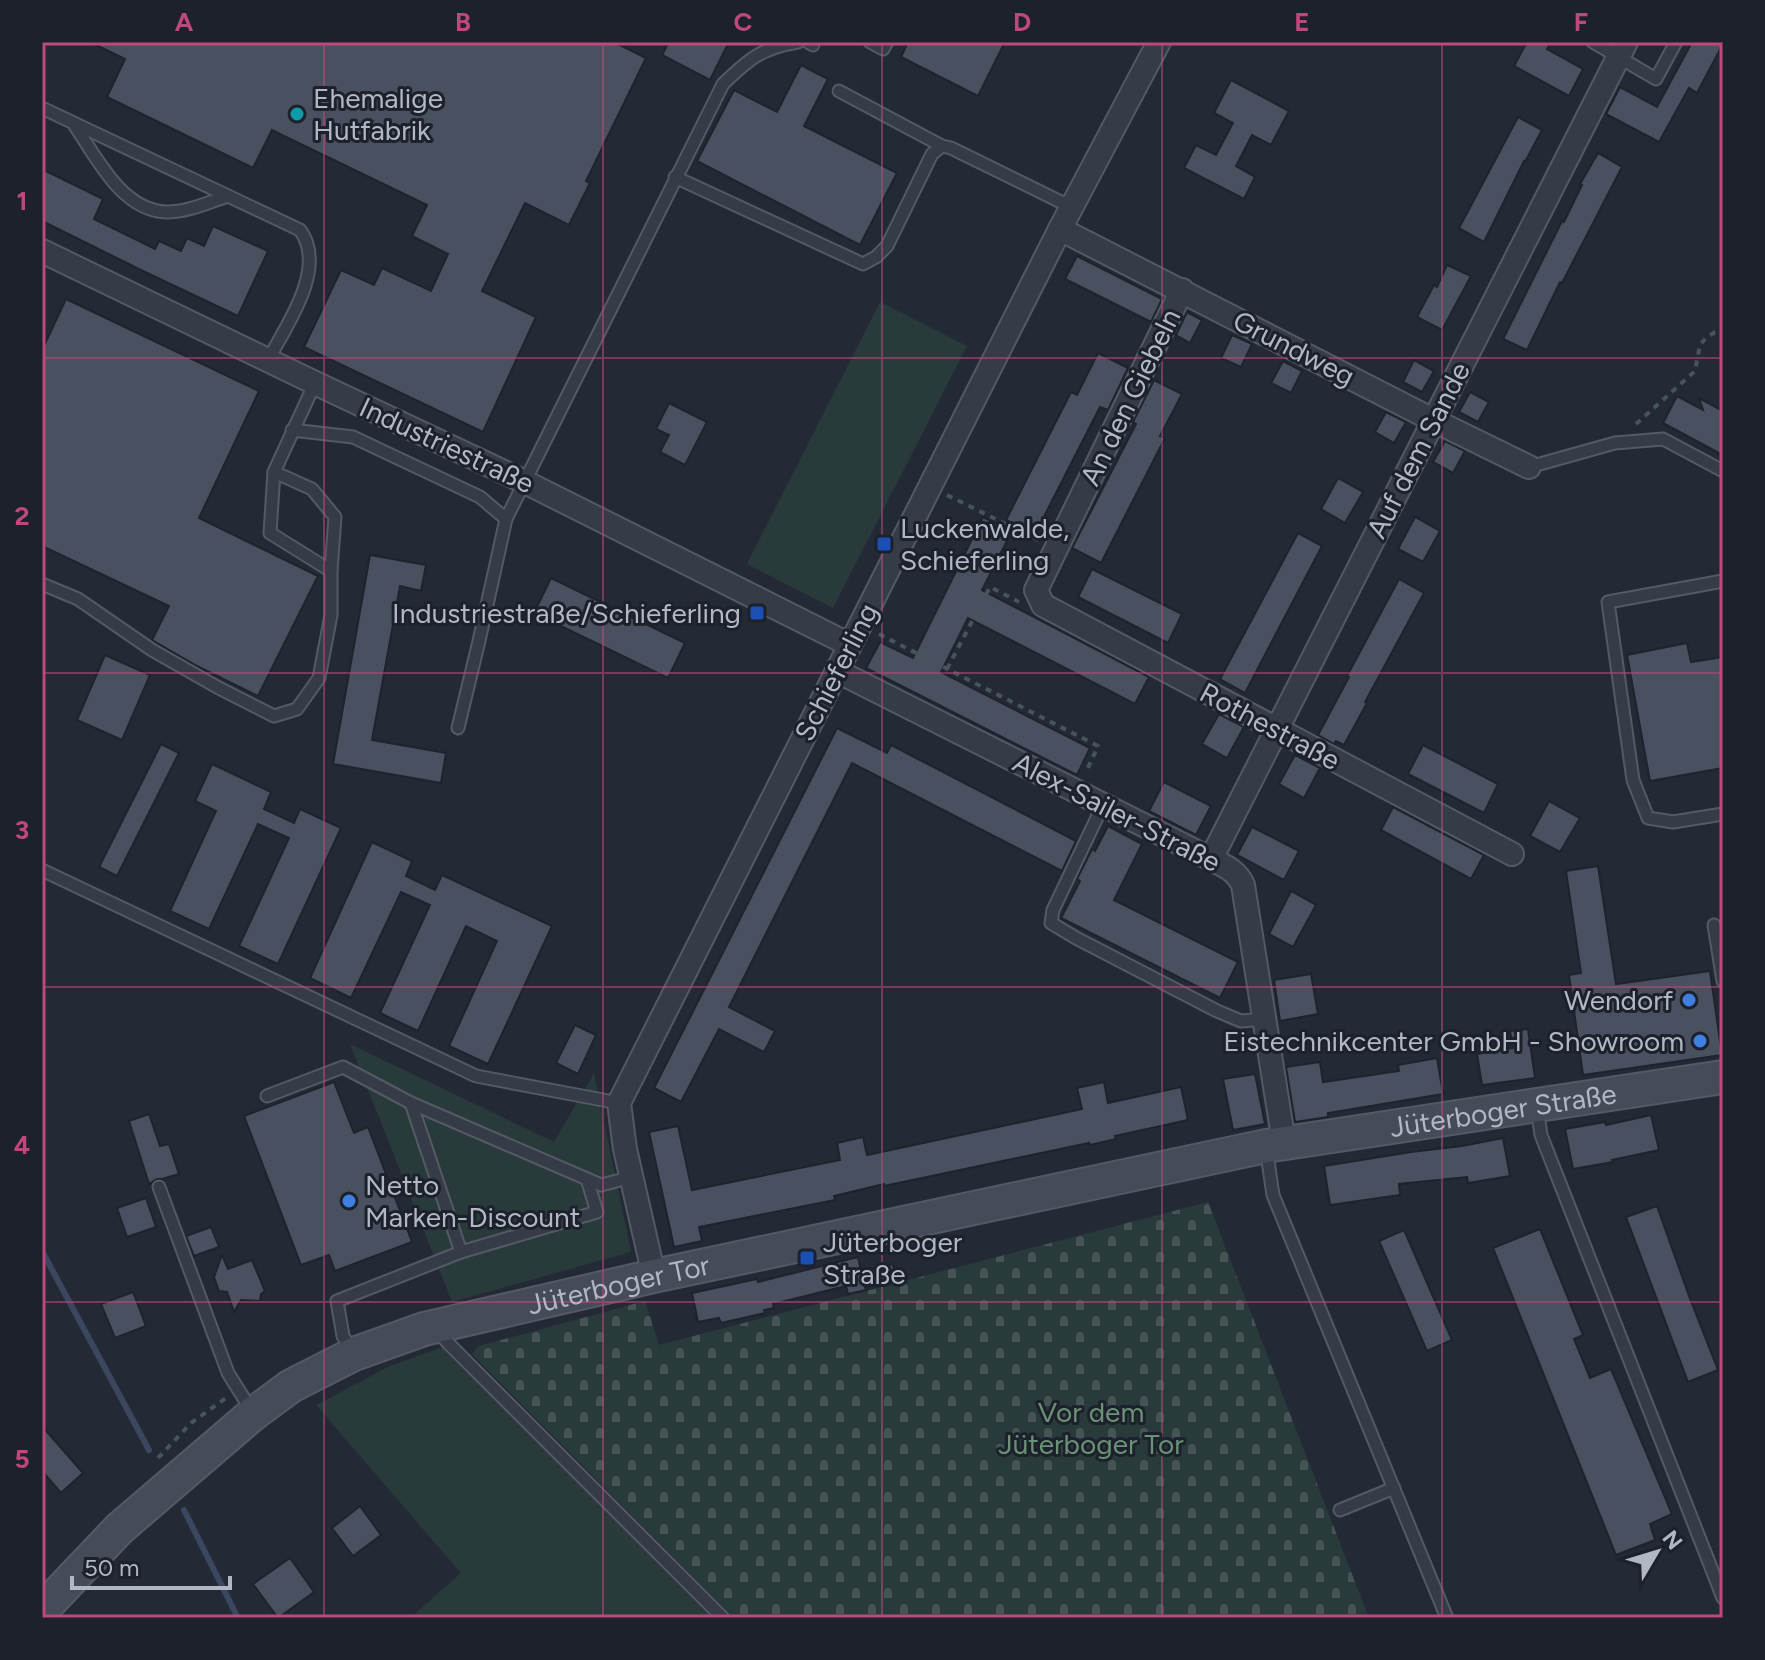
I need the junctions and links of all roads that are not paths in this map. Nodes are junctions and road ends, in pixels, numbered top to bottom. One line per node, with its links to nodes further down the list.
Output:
1 (798, 42): 12 (lane)
2 (870, 42): 3 (lane)
3 (887, 42)
4 (1159, 42): 14 (street, Schieferling)
5 (1593, 42): 7 (lane)
6 (1676, 42): 7 (lane)
7 (1622, 50): 20 (street, Auf dem Sande)
8 (839, 91): 11 (lane)
9 (42, 108): 10 (lane)
10 (72, 122): 13 (lane); 13 (lane)
11 (942, 146): 12 (lane); 14 (lane)
12 (675, 177): 25 (lane)
13 (228, 196): 18 (lane)
14 (1071, 207): 15 (street, Schieferling)
15 (1060, 229): 17 (street, Grundweg); 31 (street, Schieferling)
16 (43, 253): 18 (street, Industriestraße)
17 (1182, 290): 20 (street, Grundweg); 30 (street, An den Giebeln)
18 (268, 360): 19 (street, Industriestraße)
19 (315, 383): 21 (lane); 25 (street, Industriestraße)
20 (1433, 420): 22 (street, Grundweg); 34 (street, Auf dem Sande)
21 (292, 430): 24 (lane); 26 (lane)
22 (1529, 467): 23 (lane)
23 (1723, 471)
24 (274, 472): 27 (lane); 27 (lane)
25 (523, 481): 26 (lane); 31 (street, Industriestraße)
26 (506, 519): 33 (lane)
27 (331, 571): 29 (lane)
28 (1723, 581): 36 (lane)
29 (42, 584)
30 (1038, 593): 34 (street, Rothestraße)
31 (850, 645): 32 (street, Schieferling)
32 (837, 671): 35 (street, Alex-Sailer-Straße); 46 (street, Schieferling)
33 (458, 728)
34 (1277, 730): 37 (street, Rothestraße); 38 (street, Auf dem Sande)
35 (1103, 805): 38 (street, Alex-Sailer-Straße); 42 (lane)
36 (1723, 814)
37 (1512, 854)
38 (1211, 859): 42 (street, Alex-Sailer-Straße)
39 (42, 870): 46 (lane)
40 (1714, 925): 41 (lane)
41 (1723, 981)
42 (1264, 1019): 48 (street, Alex-Sailer-Straße)
43 (1723, 1077): 47 (main road, Jüterboger Straße)
44 (267, 1096): 45 (lane)
45 (411, 1103): 50 (lane); 52 (lane)
46 (619, 1103): 49 (street)
47 (1537, 1106): 48 (main road, Jüterboger Straße); 59 (lane)
48 (1275, 1145): 53 (main road, Jüterboger Tor); 57 (lane)
49 (632, 1177): 50 (lane); 53 (street)
50 (587, 1179): 52 (lane)
51 (159, 1187): 56 (lane)
52 (461, 1252): 55 (lane)
53 (654, 1276): 54 (main road, Jüterboger Tor)
54 (434, 1327): 55 (main road, Jüterboger Tor); 61 (lane)
55 (354, 1354): 56 (main road, Jüterboger Tor)
56 (253, 1414): 60 (main road, Jüterboger Tor)
57 (1394, 1488): 58 (lane); 62 (lane)
58 (1340, 1510)
59 (1723, 1598)
60 (42, 1610)
61 (723, 1618)
62 (1447, 1618)

